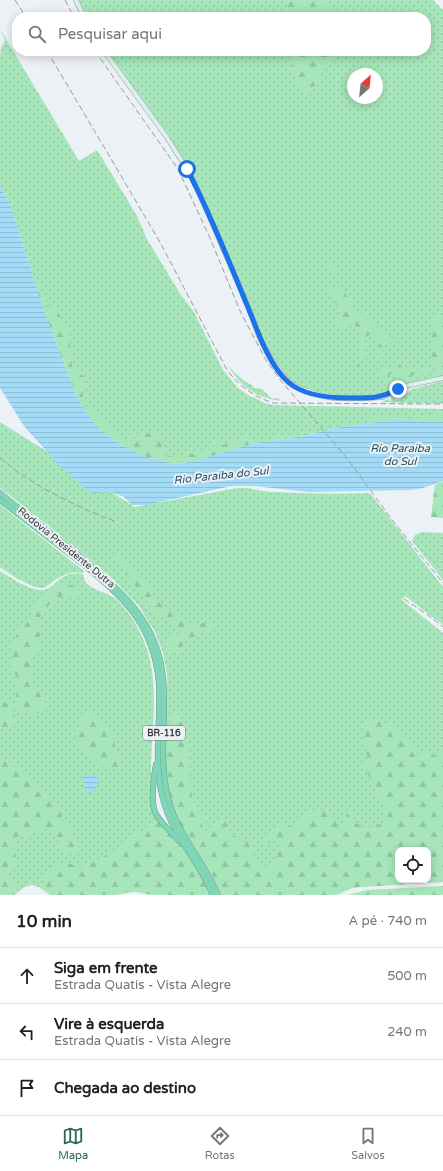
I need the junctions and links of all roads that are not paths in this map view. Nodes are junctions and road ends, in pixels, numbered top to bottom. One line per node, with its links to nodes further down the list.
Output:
1 (76, 0): 2 (street)
2 (82, 12)
3 (108, 56): 4 (street)
4 (443, 378)
5 (0, 494): 7 (highway, Rodovia Presidente Dutra / BR-116)
6 (0, 500): 7 (highway, Rodovia Presidente Dutra / BR-116)
7 (72, 553): 8 (highway, Rodovia Presidente Dutra / BR-116)
8 (103, 578): 9 (highway, Rodovia Presidente Dutra / BR-116); 12 (highway, Rodovia Presidente Dutra / BR-116)
9 (158, 751): 10 (highway, Rodovia Presidente Dutra / BR-116); 10 (highway)
10 (189, 851): 11 (highway, Rodovia Presidente Dutra / BR-116)
11 (213, 895)
12 (218, 895)

